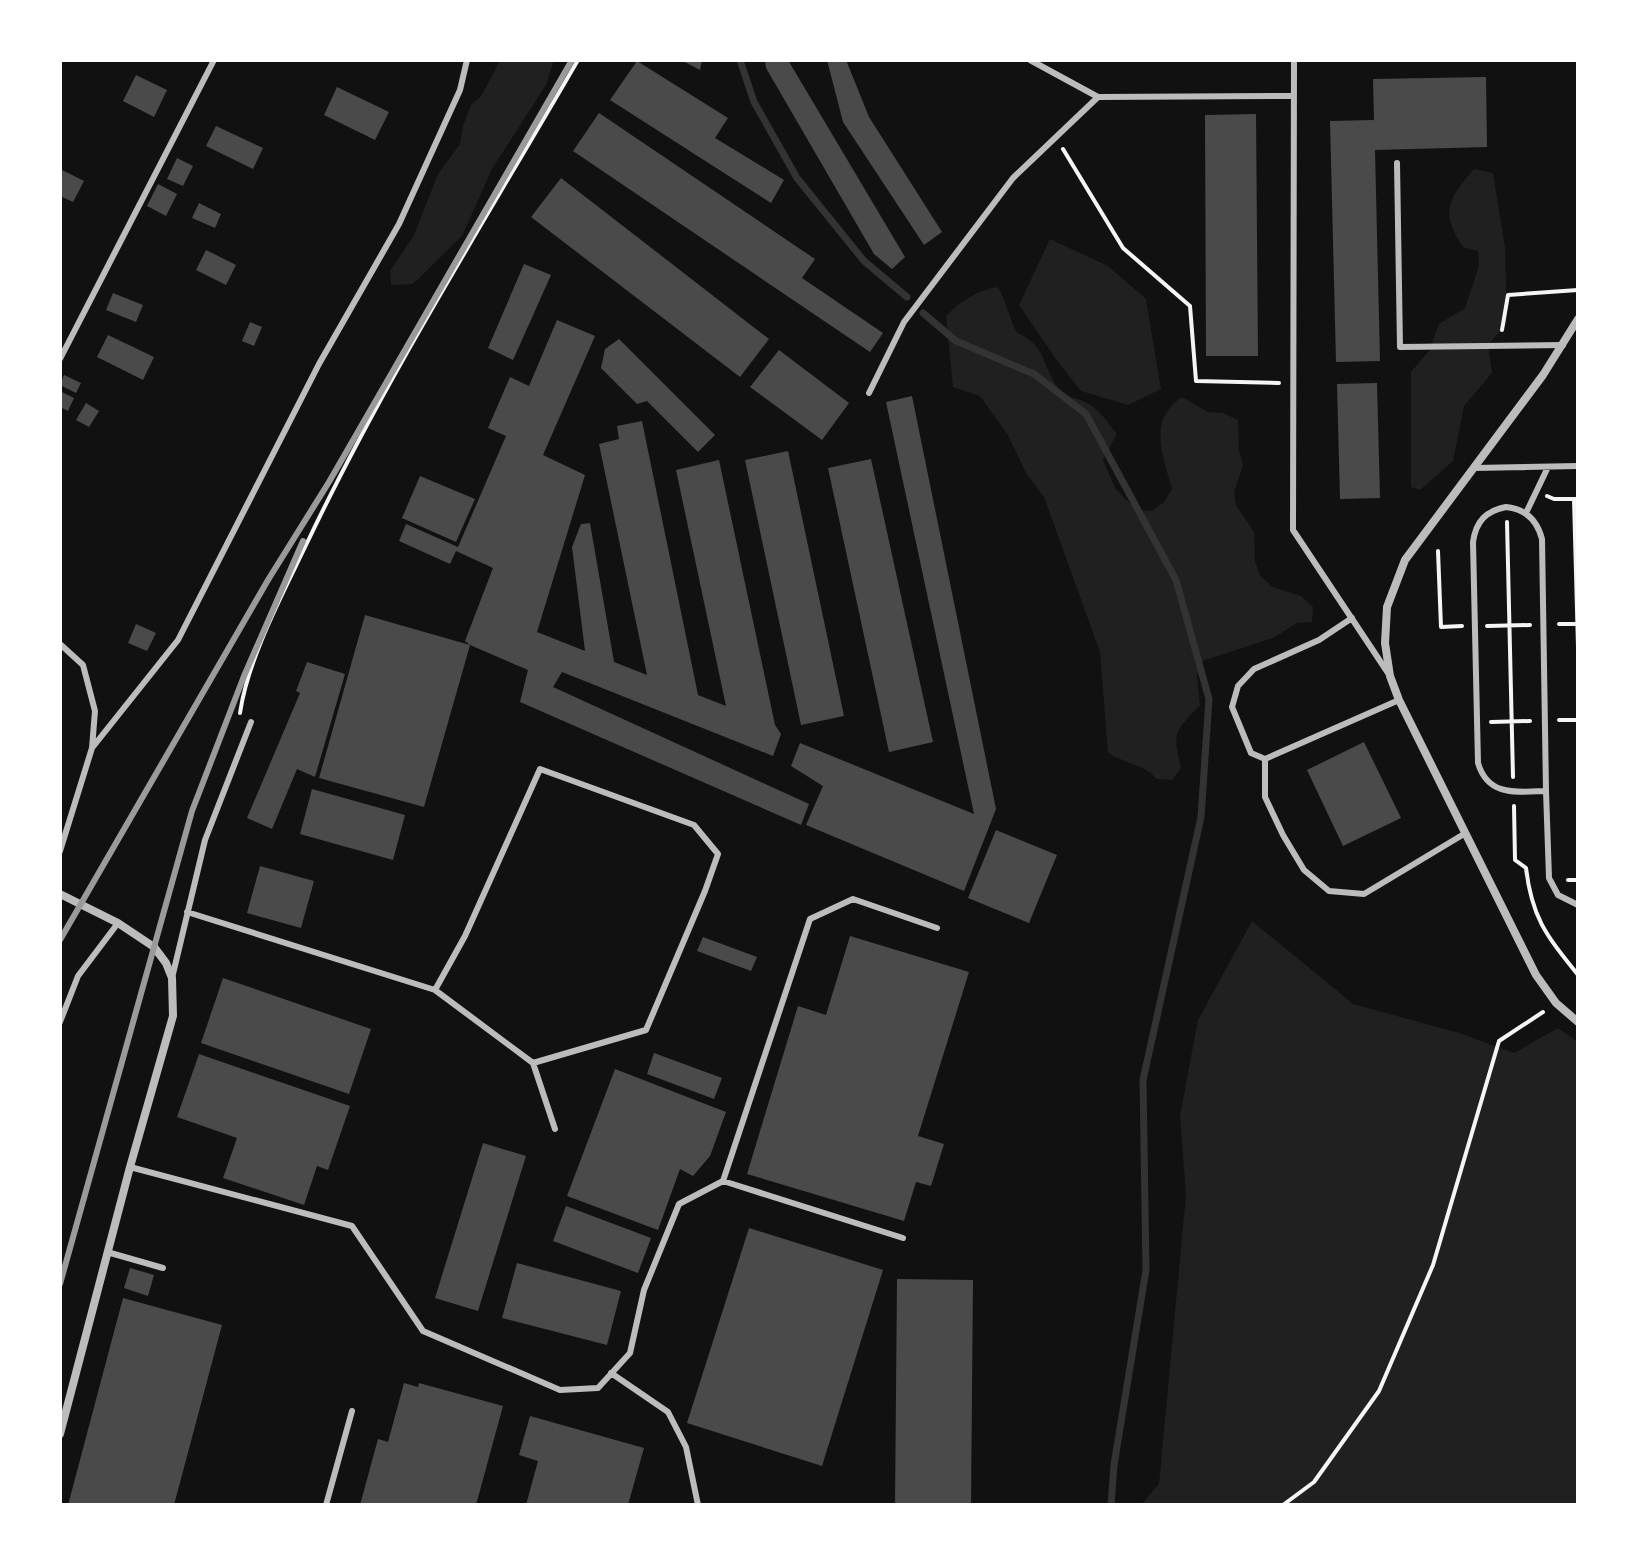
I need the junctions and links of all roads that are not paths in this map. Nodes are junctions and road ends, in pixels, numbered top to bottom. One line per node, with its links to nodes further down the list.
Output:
1 (214, 60): 10 (lane)
2 (467, 60): 21 (lane)
3 (1030, 60): 6 (lane)
4 (1294, 60): 5 (lane)
5 (1294, 96): 6 (lane); 16 (lane)
6 (1098, 97): 11 (lane)
7 (1397, 163): 9 (lane)
8 (1577, 324): 9 (street)
9 (1563, 345): 14 (street)
10 (60, 359)
11 (869, 393)
12 (1578, 466): 13 (lane)
13 (1548, 467): 14 (lane); 15 (lane)
14 (1474, 468): 18 (street)
15 (1526, 513): 23 (lane); 23 (lane)
16 (1352, 618): 18 (lane); 22 (lane)
17 (60, 644): 21 (lane)
18 (1390, 676): 19 (street)
19 (1399, 700): 22 (lane); 24 (street)
20 (251, 722): 28 (lane)
21 (92, 748): 25 (lane)
22 (1265, 759): 24 (lane)
23 (1546, 791): 27 (lane)
24 (1464, 834): 34 (street)
25 (60, 851)
26 (60, 894): 29 (street)
27 (1578, 905)
28 (187, 912): 31 (lane); 32 (lane)
29 (118, 923): 31 (street); 33 (lane)
30 (937, 928): 38 (lane)
31 (172, 978): 37 (street)
32 (435, 990): 35 (lane); 35 (lane)
33 (60, 1022)
34 (1578, 1022)
35 (533, 1063): 36 (lane)
36 (555, 1129)
37 (130, 1167): 40 (street); 42 (lane)
38 (723, 1181): 39 (lane); 42 (lane)
39 (903, 1238)
40 (107, 1252): 41 (lane); 44 (street)
41 (163, 1268)
42 (611, 1373): 46 (lane)
43 (352, 1411): 45 (lane)
44 (60, 1434)
45 (326, 1505)
46 (698, 1505)

